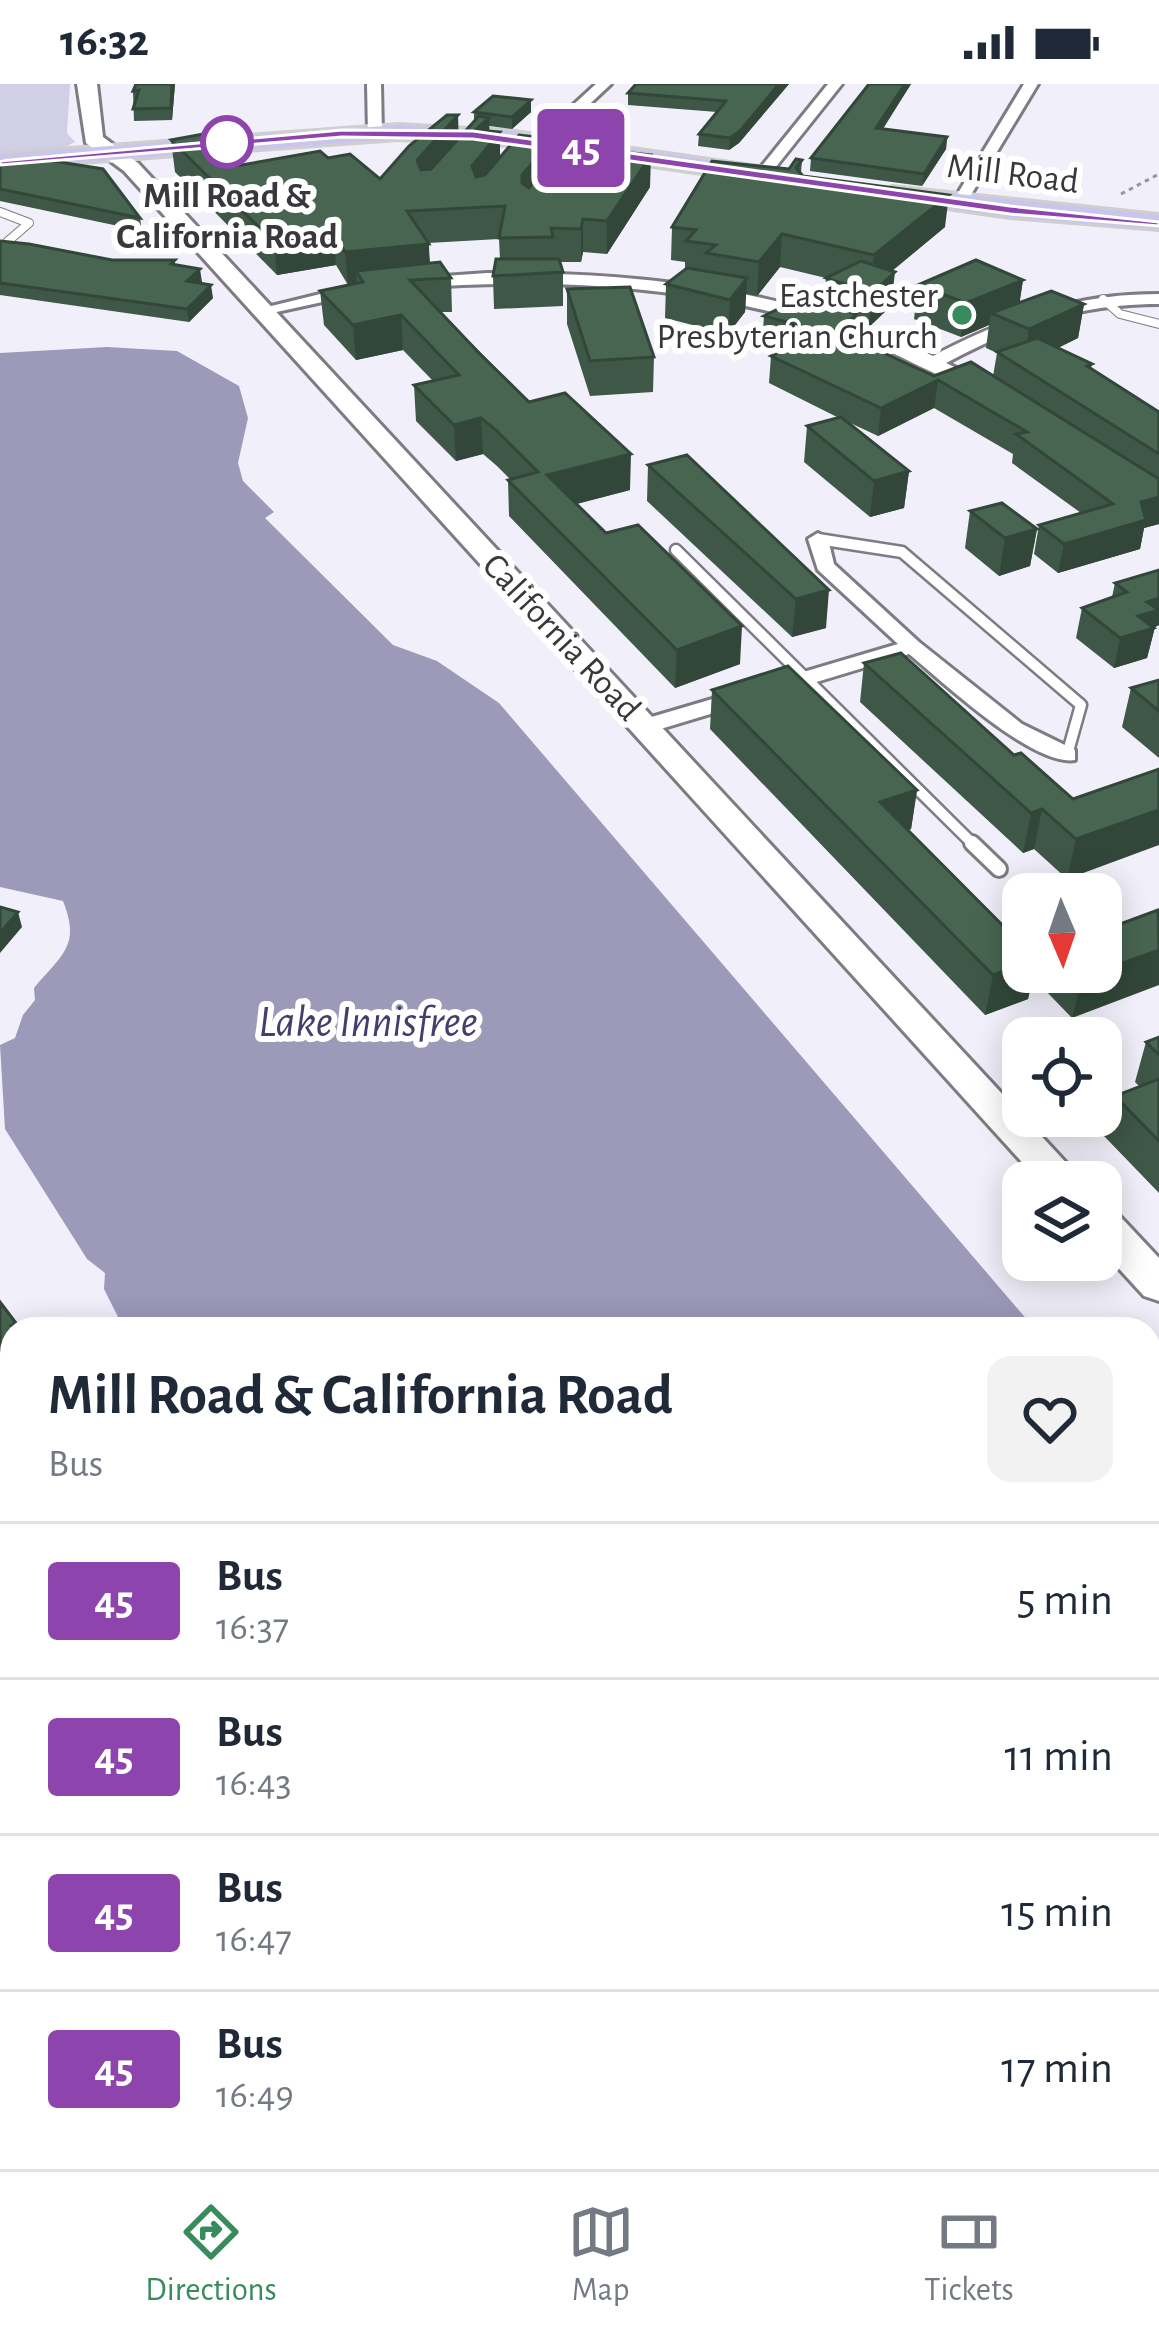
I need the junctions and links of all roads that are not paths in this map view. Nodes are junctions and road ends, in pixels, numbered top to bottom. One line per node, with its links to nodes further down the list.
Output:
1 (87, 84): 8 (main road, California Road)
2 (374, 84): 6 (street)
3 (604, 84): 7 (street)
4 (835, 84): 10 (street)
5 (1031, 84): 12 (street)
6 (375, 133): 7 (main road); 8 (main road)
7 (532, 144): 10 (main road)
8 (111, 152): 9 (main road); 18 (main road, California Road)
9 (0, 161)
10 (773, 176)
11 (876, 191): 12 (main road, Mill Road)
12 (959, 203): 14 (main road, Mill Road)
13 (0, 212): 15 (lane)
14 (1159, 222)
15 (11, 243)
16 (1159, 298): 17 (street)
17 (1103, 299): 19 (lane); 20 (street)
18 (263, 310): 20 (street); 26 (main road, California Road)
19 (1159, 324)
20 (933, 363): 21 (street)
21 (993, 393)
22 (818, 539): 24 (street); 27 (lane)
23 (676, 550): 25 (lane)
24 (912, 646): 25 (street); 27 (street)
25 (807, 677): 26 (street); 28 (lane)
26 (646, 726): 29 (main road, California Road)
27 (1067, 755)
28 (999, 869)
29 (1045, 1161)
30 (1122, 1245): 31 (main road)
31 (1159, 1285)

